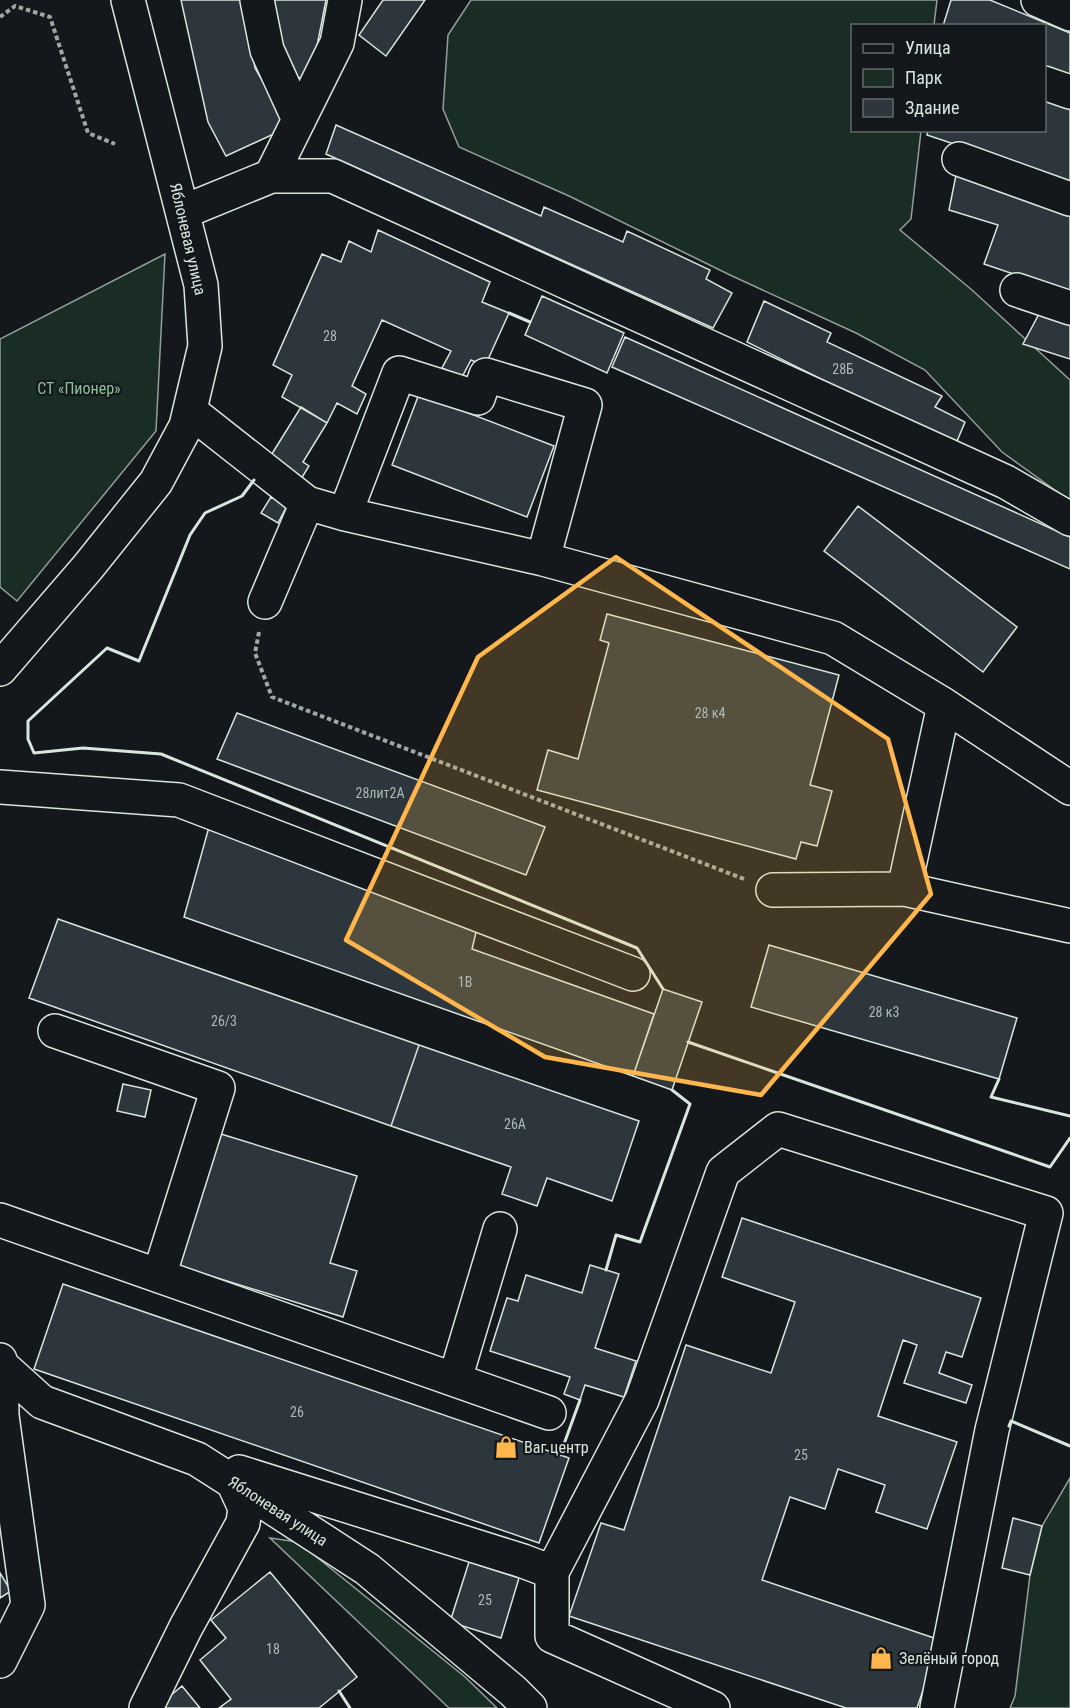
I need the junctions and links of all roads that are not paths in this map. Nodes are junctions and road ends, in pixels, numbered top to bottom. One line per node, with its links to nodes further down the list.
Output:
1 (128, 0): 12 (street, Яблоневая улица)
2 (257, 0): 8 (street)
3 (345, 0): 8 (street)
4 (1038, 0): 5 (street)
5 (1070, 14)
6 (1046, 84): 7 (street)
7 (1070, 92)
8 (299, 120): 10 (street)
9 (959, 159): 11 (street)
10 (272, 176): 12 (street); 18 (street)
11 (1070, 199)
12 (183, 212): 15 (street, Яблоневая улица)
13 (1017, 290): 14 (street)
14 (1070, 308)
15 (190, 411): 16 (street); 21 (street, Яблоневая улица)
16 (307, 503): 17 (street); 20 (street)
17 (345, 514): 19 (street); 19 (street)
18 (1070, 519)
19 (543, 559): 22 (street)
20 (265, 602)
21 (0, 669)
22 (944, 705): 24 (street); 25 (street)
23 (0, 787): 28 (street)
24 (1070, 788)
25 (904, 889): 26 (street); 27 (street)
26 (773, 891)
27 (1070, 926)
28 (633, 974)
29 (55, 1031): 32 (street)
30 (0, 1220): 32 (street)
31 (500, 1229): 35 (street)
32 (159, 1276): 35 (street)
33 (0, 1360): 34 (street)
34 (1, 1365): 37 (street, Яблоневая улица); 40 (street)
35 (455, 1379): 36 (street)
36 (549, 1413)
37 (197, 1459): 38 (street, Яблоневая улица); 39 (street)
38 (233, 1482): 41 (street); 42 (street, Яблоневая улица)
39 (552, 1572): 43 (street); 44 (street)
40 (0, 1661)
41 (146, 1708)
42 (530, 1708)
43 (713, 1708)
44 (937, 1708)

